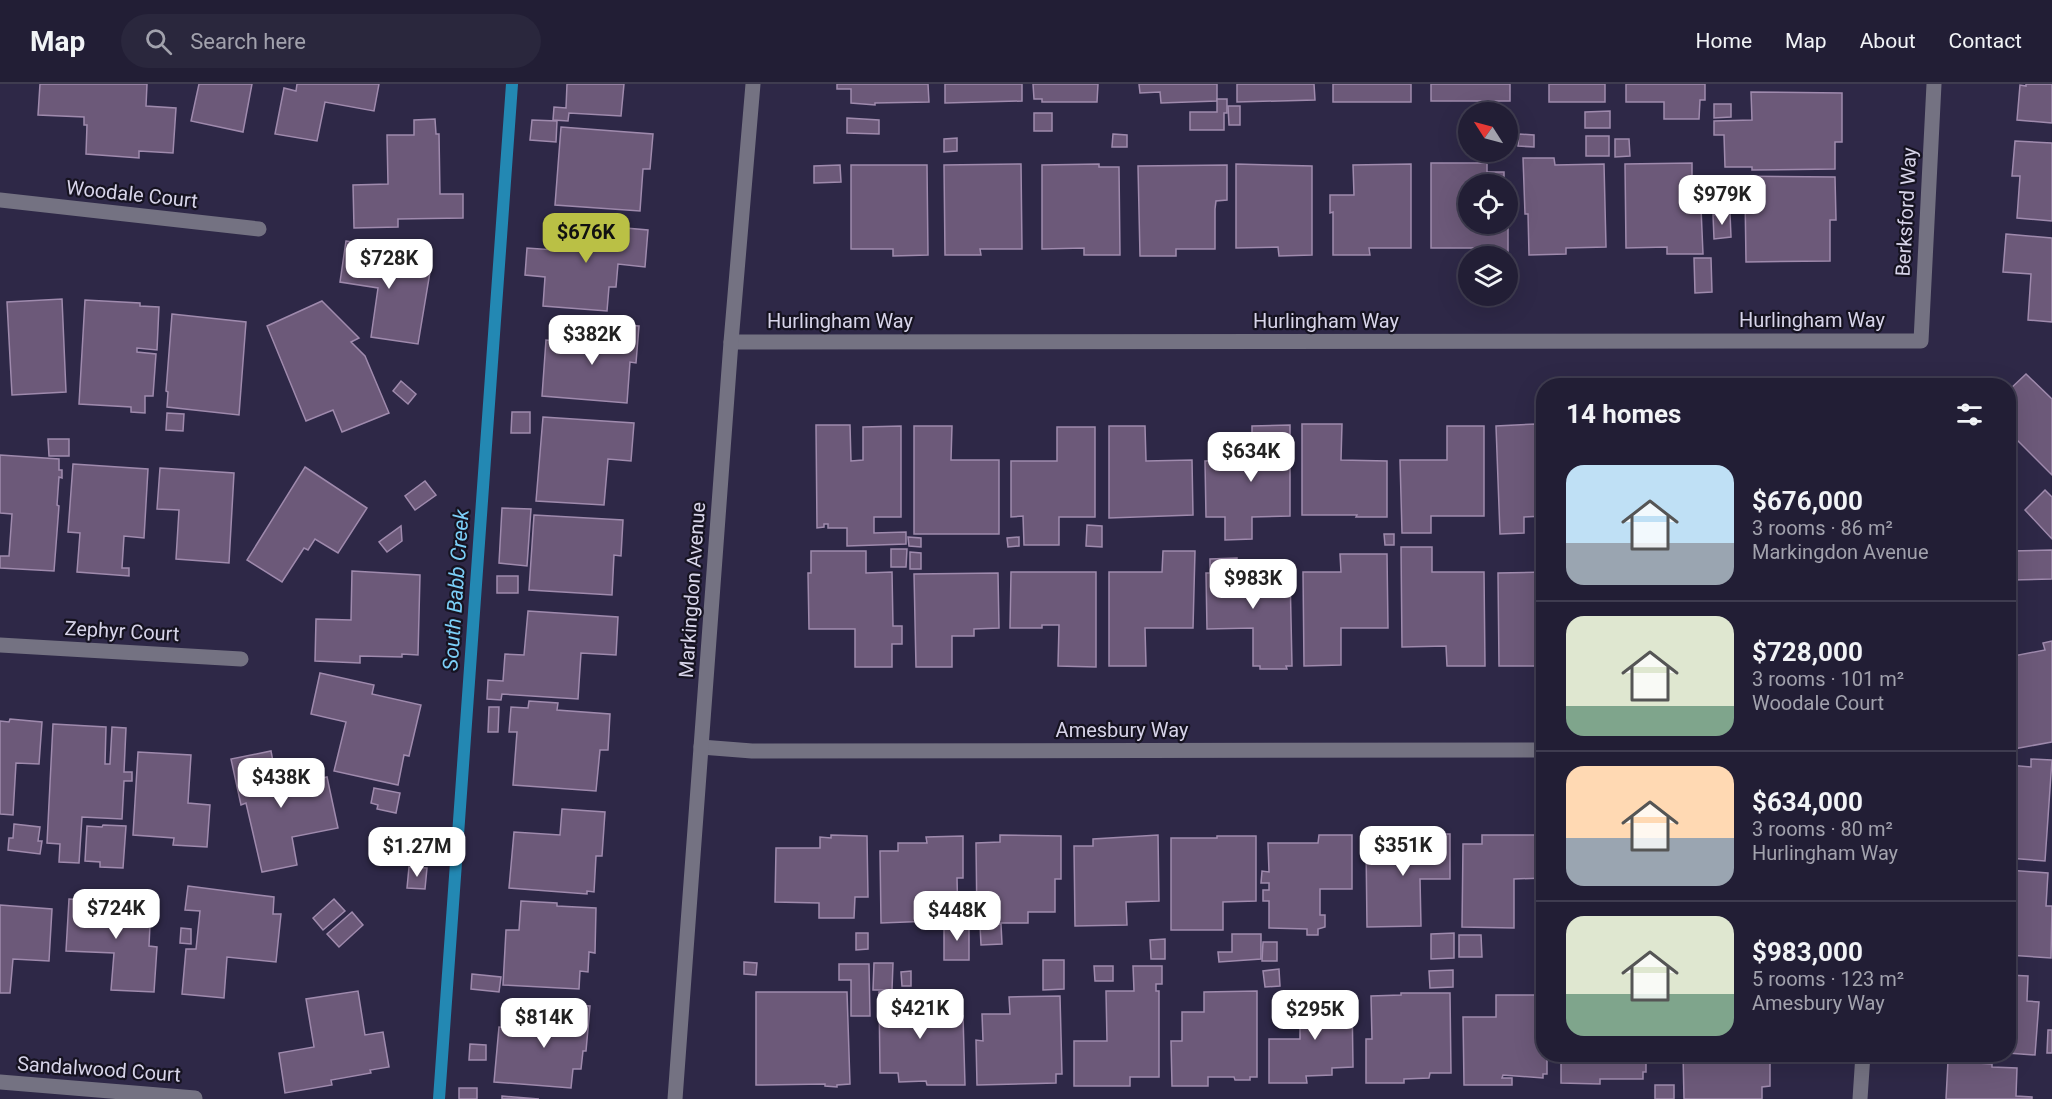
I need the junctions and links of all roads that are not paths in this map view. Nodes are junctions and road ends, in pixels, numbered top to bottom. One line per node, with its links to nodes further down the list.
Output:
1 (753, 84): 6 (street, Markingdon Avenue)
2 (1934, 84): 5 (street, Berksford Way)
3 (0, 200): 4 (street, Woodale Court)
4 (259, 229)
5 (1921, 341): 6 (street, Hurlingham Way)
6 (731, 342): 9 (street, Markingdon Avenue)
7 (0, 645): 8 (street, Zephyr Court)
8 (241, 659)
9 (701, 747): 10 (street, Amesbury Way); 14 (street, Markingdon Avenue)
10 (1536, 750)
11 (1862, 1062): 15 (street)
12 (0, 1082): 13 (street, Sandalwood Court)
13 (195, 1098)
14 (675, 1099)
15 (1860, 1099)

